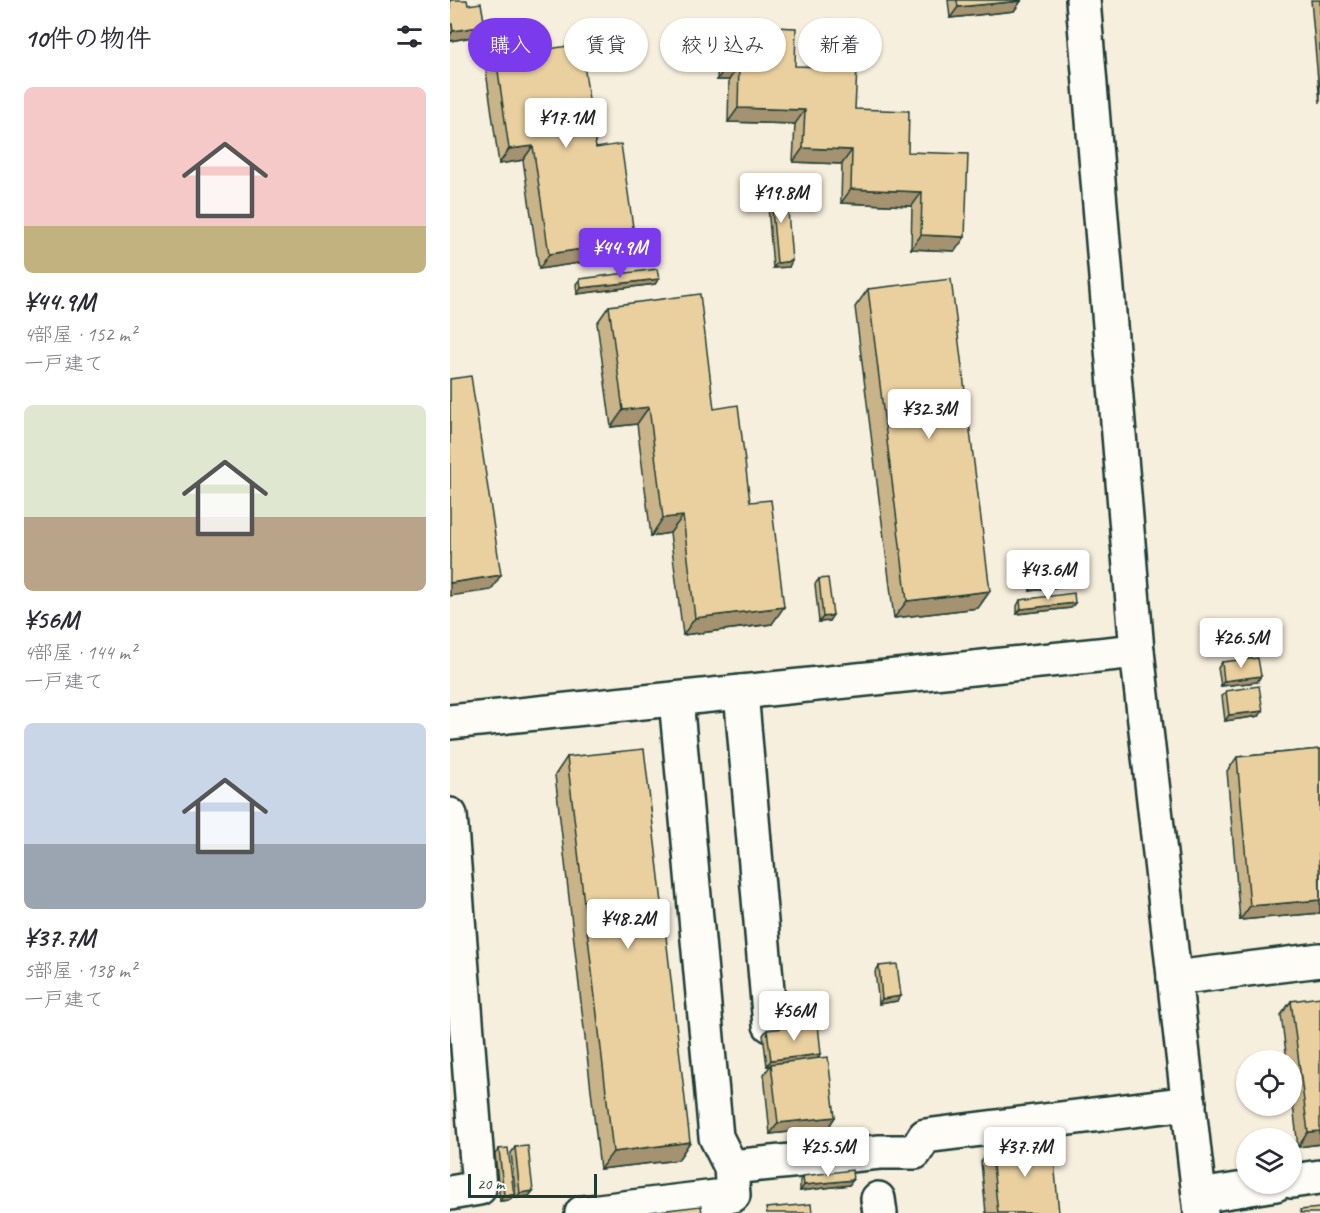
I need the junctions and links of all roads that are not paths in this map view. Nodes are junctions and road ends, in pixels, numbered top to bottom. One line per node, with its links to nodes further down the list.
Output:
1 (1083, 0): 2 (street)
2 (1137, 651): 3 (street); 8 (street)
3 (741, 692): 4 (street); 9 (street)
4 (676, 699): 5 (street); 11 (street)
5 (450, 722)
6 (450, 815): 14 (street)
7 (1320, 960): 8 (street)
8 (1174, 978): 10 (street)
9 (770, 1025)
10 (1189, 1103): 11 (street); 16 (street)
11 (731, 1167): 17 (street)
12 (1320, 1177): 13 (street)
13 (1302, 1180)
14 (450, 1193)
15 (1238, 1194): 16 (street)
16 (1200, 1204)
17 (582, 1213)

